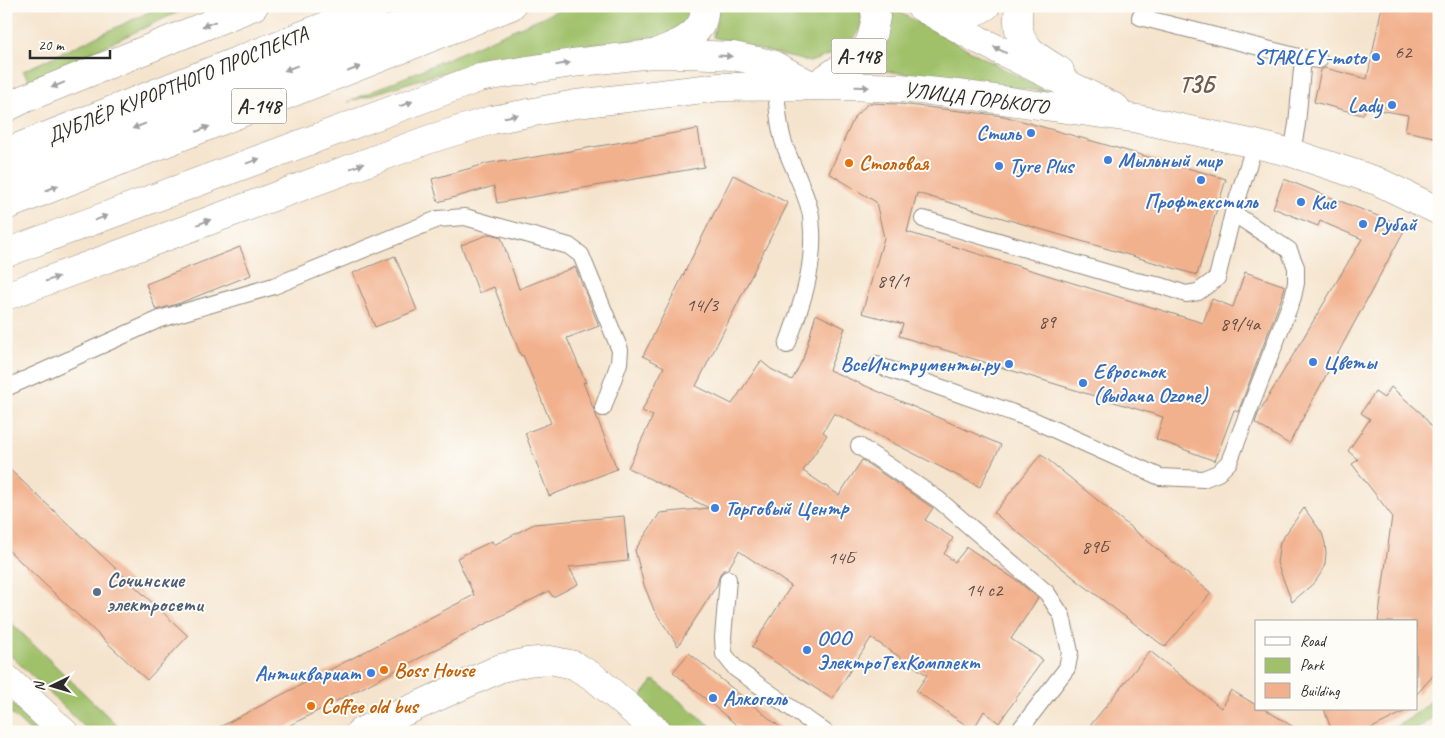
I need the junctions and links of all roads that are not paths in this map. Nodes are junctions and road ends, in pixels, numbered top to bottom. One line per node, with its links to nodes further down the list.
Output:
1 (254, 6): 16 (main road, one-way to 16)
2 (376, 6): 19 (main road, ДУБЛЁР КУРОРТНОГО ПРОСПЕКТА / А-148)
3 (450, 6): 21 (main road, А-148, one-way to 21)
4 (511, 6): 22 (main road, А-148, one-way to 4)
5 (705, 6): 11 (main road, А-148)
6 (874, 6): 14 (main road, А-148)
7 (986, 6): 9 (main road)
8 (1019, 6): 17 (main road)
9 (923, 8): 17 (main road, УЛИЦА ГОРЬКОГО, one-way to 9)
10 (1140, 16): 12 (lane)
11 (652, 54): 14 (main road, А-148, one-way to 14); 26 (main road, А-148, one-way to 11)
12 (1303, 58): 13 (lane); 20 (lane)
13 (1320, 60)
14 (814, 86): 15 (main road, УЛИЦА ГОРЬКОГО); 17 (main road, УЛИЦА ГОРЬКОГО, one-way to 17)
15 (776, 87): 27 (main road, УЛИЦА ГОРЬКОГО, one-way to 15); 28 (lane)
16 (6, 108)
17 (1138, 119): 18 (main road, УЛИЦА ГОРЬКОГО)
18 (1255, 144): 20 (main road, УЛИЦА ГОРЬКОГО); 24 (lane)
19 (6, 152)
20 (1292, 154): 23 (main road, УЛИЦА ГОРЬКОГО)
21 (6, 178)
22 (6, 206)
23 (1438, 210)
24 (1233, 213): 25 (lane); 29 (lane)
25 (923, 219)
26 (6, 253)
27 (6, 296)
28 (787, 345)
29 (877, 365)
30 (6, 388): 31 (lane)
31 (603, 408)
32 (859, 446): 39 (lane)
33 (728, 579): 38 (lane)
34 (6, 678): 35 (main road)
35 (64, 732)
36 (360, 732): 37 (main road)
37 (658, 732)
38 (825, 732)
39 (1018, 732)

